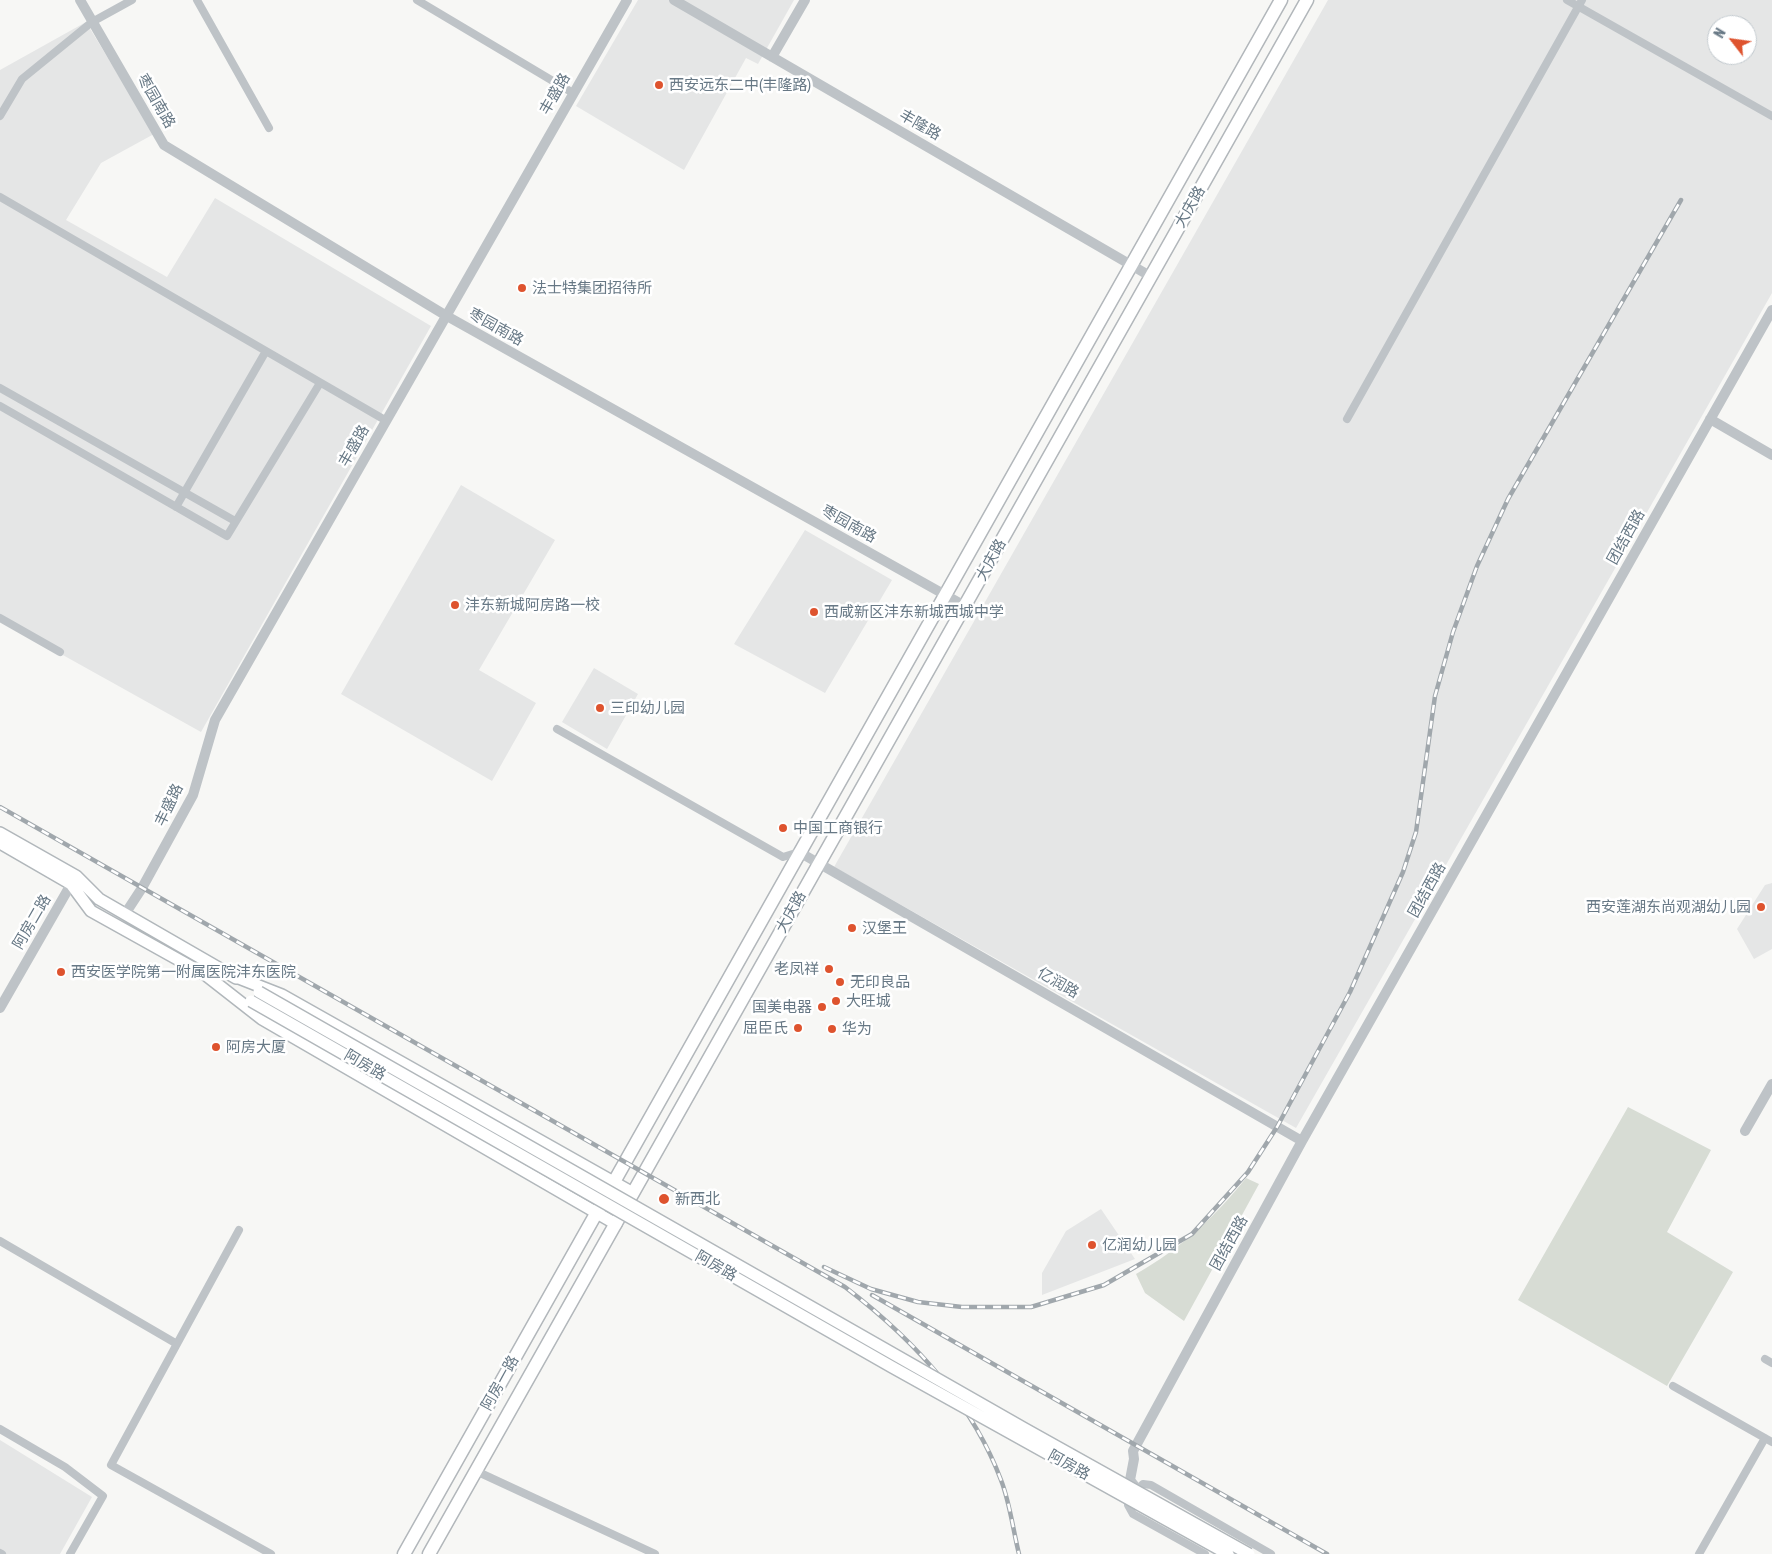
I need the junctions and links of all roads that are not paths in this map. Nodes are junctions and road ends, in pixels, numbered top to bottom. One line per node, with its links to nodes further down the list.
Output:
1 (80, 0): 12 (street, 枣园南路)
2 (132, 0): 12 (street)
3 (197, 0): 17 (street)
4 (417, 0): 14 (street)
5 (627, 0): 14 (street, 丰盛路)
6 (674, 0): 13 (street, 丰隆路)
7 (804, 0): 13 (street)
8 (1281, 0): 19 (main road, 大庆路)
9 (1307, 0): 20 (main road, 大庆路)
10 (1567, 0): 11 (street)
11 (1580, 3): 16 (street); 29 (street)
12 (92, 22): 15 (street); 22 (street, 枣园南路)
13 (772, 57): 19 (street, 丰隆路)
14 (573, 93): 22 (street, 丰盛路)
15 (0, 116)
16 (1772, 116)
17 (269, 128)
18 (0, 197): 23 (street)
19 (1130, 265): 20 (street, 丰隆路); 40 (main road, 大庆路)
20 (1150, 276): 41 (main road, 大庆路)
21 (1772, 310): 30 (street, 团结西路)
22 (445, 315): 31 (street, 丰盛路); 40 (street, 枣园南路)
23 (266, 351): 24 (street); 37 (street)
24 (320, 383): 31 (street); 39 (street)
25 (0, 388): 26 (street)
26 (30, 405): 28 (street); 32 (street)
27 (0, 406): 28 (street)
28 (22, 419): 34 (street)
29 (1347, 419)
30 (1710, 419): 33 (street); 56 (street, 团结西路)
31 (385, 420): 50 (street, 丰盛路)
32 (96, 442): 34 (street); 35 (street)
33 (1772, 455)
34 (88, 456): 36 (street)
35 (142, 469): 36 (street); 37 (street)
36 (134, 483): 38 (street)
37 (184, 492): 38 (street); 39 (street)
38 (176, 507): 39 (street)
39 (235, 521)
40 (945, 595): 41 (street, 枣园南路); 47 (main road, 大庆路)
41 (966, 606): 48 (main road, 大庆路)
42 (0, 618): 43 (street)
43 (60, 652)
44 (557, 729): 47 (street)
45 (0, 833): 49 (main road, 阿房路)
46 (0, 843): 49 (main road, 阿房路)
47 (798, 852): 48 (street, 亿润路); 57 (main road, 大庆路)
48 (818, 863): 56 (street, 亿润路); 58 (main road, 大庆路)
49 (74, 880): 50 (main road, 阿房路); 52 (main road, 阿房路); 53 (street, 阿房二路)
50 (124, 914): 51 (main road, 阿房路)
51 (231, 975): 57 (main road, 阿房路); 77 (main road, 阿房路, bridge)
52 (206, 976): 59 (main road, 阿房路); 76 (main road, 阿房路, bridge)
53 (0, 1008)
54 (1772, 1084): 55 (street)
55 (1745, 1131)
56 (1302, 1141): 68 (street, 团结西路)
57 (614, 1182): 58 (main road, 阿房路); 59 (main road, 大庆路)
58 (633, 1193): 60 (main road, 大庆路)
59 (597, 1212): 60 (main road, 阿房路); 69 (main road, 阿房一路)
60 (616, 1224): 67 (main road, 阿房一路)
61 (238, 1230): 63 (street)
62 (0, 1241): 63 (street)
63 (177, 1344): 72 (street)
64 (1673, 1386): 66 (street)
65 (0, 1429): 71 (street)
66 (1768, 1440): 79 (street)
67 (476, 1471): 70 (main road, 阿房一路); 74 (street)
68 (1137, 1489): 75 (street); 78 (street)
69 (413, 1538): 70 (main road); 73 (main road, 阿房一路)
70 (430, 1551)
71 (70, 1554)
72 (271, 1554)
73 (404, 1554)
74 (655, 1554)
75 (1205, 1554)
76 (1228, 1554)
77 (1249, 1554)
78 (1272, 1554)
79 (1699, 1554)

